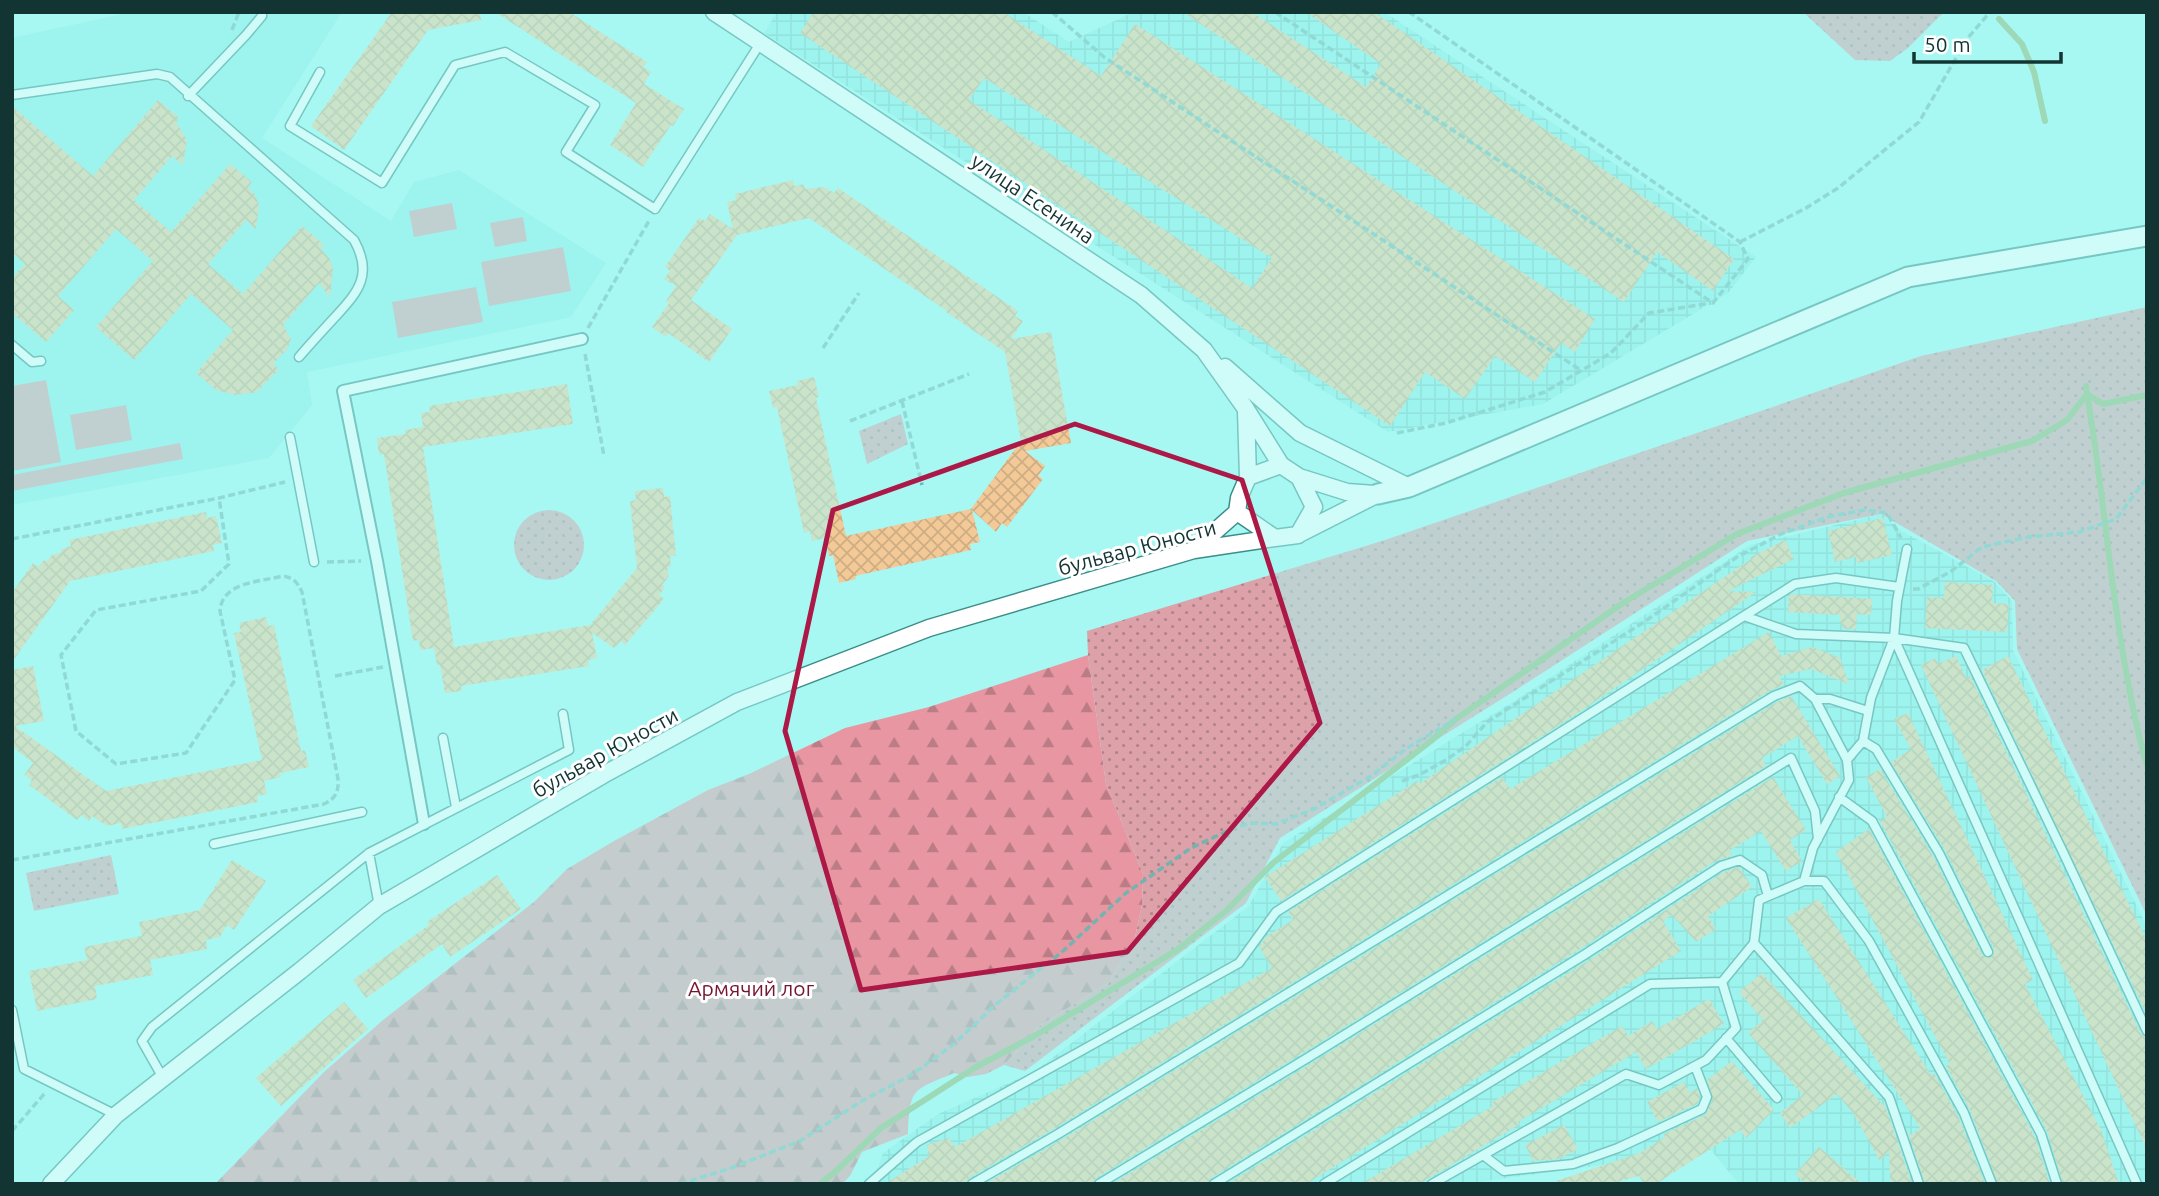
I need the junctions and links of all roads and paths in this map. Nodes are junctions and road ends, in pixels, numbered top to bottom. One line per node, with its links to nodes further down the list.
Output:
1 (262, 12): 10 (lane)
2 (714, 12): 7 (street, улица Есенина)
3 (1275, 12): 15 (path)
4 (1409, 12): 13 (path)
5 (1990, 12): 13 (path)
6 (1056, 13): 22 (path)
7 (761, 42): 11 (lane); 19 (street, улица Есенина)
8 (320, 72): 11 (lane)
9 (12, 94): 10 (lane)
10 (188, 96): 20 (lane)
11 (655, 209): 16 (path)
12 (2147, 236): 36 (street)
13 (1740, 242): 15 (path)
14 (859, 293): 18 (path)
15 (1713, 303): 22 (path)
16 (582, 339): 29 (path); 45 (street)
17 (12, 345): 21 (lane)
18 (823, 348)
19 (1205, 350): 25 (street, улица Есенина); 36 (street)
20 (299, 356)
21 (41, 361)
22 (1581, 371): 27 (path)
23 (969, 374): 24 (path)
24 (902, 401): 26 (path); 35 (path)
25 (1246, 409): 30 (street, улица Есенина); 31 (street)
26 (850, 421)
27 (1397, 433)
28 (290, 437): 34 (lane)
29 (604, 456)
30 (1281, 466): 31 (street); 32 (street)
31 (1248, 477): 39 (street)
32 (1299, 477): 37 (street); 40 (street)
33 (2147, 478): 47 (path)
34 (298, 479): 38 (path); 46 (lane)
35 (922, 485)
36 (1409, 487): 37 (street)
37 (1378, 494): 40 (street)
38 (219, 498): 42 (path); 67 (path)
39 (1237, 512): 41 (street); 44 (street)
40 (1298, 535): 41 (street)
41 (1275, 538): 44 (street, бульвар Юности)
42 (12, 539)
43 (1907, 549): 47 (lane); 59 (path)
44 (1194, 550): 70 (street, бульвар Юности)
45 (377, 561): 46 (path); 50 (street)
46 (314, 562)
47 (1899, 587): 48 (lane); 49 (lane)
48 (1744, 616): 49 (lane); 88 (lane)
49 (1894, 638): 53 (lane); 75 (lane); 97 (lane)
50 (395, 665): 51 (path); 63 (street)
51 (335, 676)
52 (1815, 699): 53 (lane); 58 (lane); 89 (lane)
53 (1868, 711): 57 (lane)
54 (563, 714): 61 (lane)
55 (1456, 719): 84 (path)
56 (443, 738): 61 (lane)
57 (1863, 741): 58 (lane); 72 (lane)
58 (1847, 760): 60 (lane)
59 (1402, 781)
60 (1839, 797): 64 (lane); 96 (lane)
61 (456, 807): 63 (lane)
62 (362, 812): 65 (lane)
63 (424, 824): 66 (lane)
64 (1818, 839): 68 (lane); 90 (lane)
65 (214, 844)
66 (369, 853): 70 (lane); 78 (lane)
67 (12, 860)
68 (1804, 881): 69 (lane); 95 (lane)
69 (1768, 896): 71 (lane); 91 (lane)
70 (379, 906): 78 (street, бульвар Юности)
71 (1754, 943): 73 (lane); 94 (lane)
72 (1988, 952)
73 (1722, 982): 76 (lane); 92 (lane)
74 (12, 1010): 79 (lane)
75 (2147, 1031)
76 (1726, 1038): 77 (lane); 80 (lane)
77 (1695, 1066): 83 (lane); 83 (lane)
78 (163, 1079): 81 (street, бульвар Юности)
79 (53, 1084): 81 (lane); 82 (path)
80 (1777, 1098)
81 (116, 1115): 85 (street, бульвар Юности)
82 (12, 1130)
83 (1483, 1155): 93 (lane)
84 (709, 1175): 86 (path); 87 (path)
85 (51, 1184)
86 (680, 1184)
87 (712, 1184)
88 (869, 1184)
89 (972, 1184)
90 (1099, 1184)
91 (1214, 1184)
92 (1324, 1184)
93 (1432, 1184)
94 (1919, 1184)
95 (1992, 1184)
96 (2057, 1184)
97 (2137, 1184)

